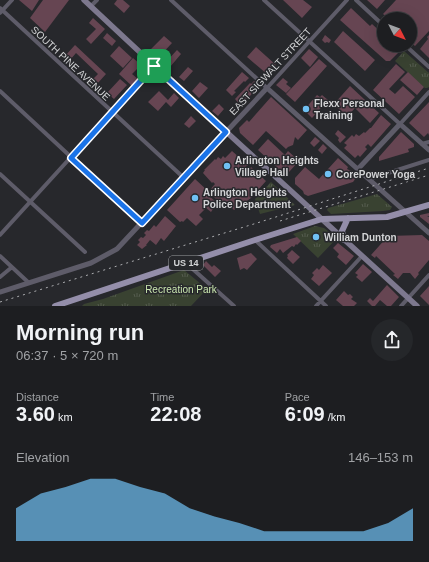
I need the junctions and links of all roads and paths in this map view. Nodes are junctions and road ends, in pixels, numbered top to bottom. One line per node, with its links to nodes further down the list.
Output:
1 (12, 0): 9 (street)
2 (84, 0): 8 (main road)
3 (97, 0): 8 (street)
4 (171, 0): 15 (street)
5 (264, 0): 11 (street)
6 (347, 0): 11 (street, EAST SIGWALT STREET)
7 (356, 0): 10 (street)
8 (91, 6): 13 (main road)
9 (1, 11): 18 (street, SOUTH PINE AVENUE)
10 (377, 20)
11 (309, 41): 15 (street, EAST SIGWALT STREET); 19 (street)
12 (413, 52): 14 (street)
13 (154, 66): 18 (street); 20 (main road)
14 (429, 67)
15 (267, 88): 20 (street, EAST SIGWALT STREET); 26 (street)
16 (0, 91): 24 (street)
17 (429, 92): 19 (street)
18 (112, 112): 24 (street); 28 (street, SOUTH PINE AVENUE)
19 (400, 124): 22 (street); 26 (street)
20 (226, 132): 28 (street, EAST SIGWALT STREET); 34 (main road)
21 (429, 142): 22 (street)
22 (422, 144): 23 (street)
23 (429, 150)
24 (71, 158): 30 (street); 35 (street)
25 (429, 160): 29 (street)
26 (358, 169): 29 (street)
27 (0, 174): 30 (street)
28 (184, 178): 35 (street, EAST SIGWALT STREET)
29 (369, 179): 32 (street)
30 (30, 202): 37 (street); 40 (street)
31 (429, 204): 32 (main road, US 14)
32 (406, 212): 33 (main road, US 14); 36 (street)
33 (348, 218): 34 (main road, US 14); 39 (main road)
34 (322, 219): 38 (main road, US 14); 39 (main road)
35 (142, 223): 47 (street, EAST SIGWALT STREET)
36 (429, 233)
37 (0, 235)
38 (254, 240): 43 (main road, US 14); 51 (street)
39 (344, 240): 42 (main road)
40 (85, 252)
41 (0, 256): 44 (street)
42 (362, 256): 49 (main road); 51 (street)
43 (186, 263): 50 (main road, US 14); 55 (street)
44 (12, 267): 46 (street); 47 (street)
45 (429, 275): 49 (street)
46 (0, 277)
47 (29, 283): 48 (street, EAST SIGWALT STREET)
48 (0, 292)
49 (408, 298): 58 (street); 59 (main road)
50 (75, 299): 52 (main road, US 14); 53 (main road); 54 (main road)
51 (321, 301): 56 (street); 57 (street)
52 (55, 306)
53 (64, 306)
54 (69, 306)
55 (234, 306)
56 (316, 306)
57 (326, 306)
58 (401, 306)
59 (417, 306)

